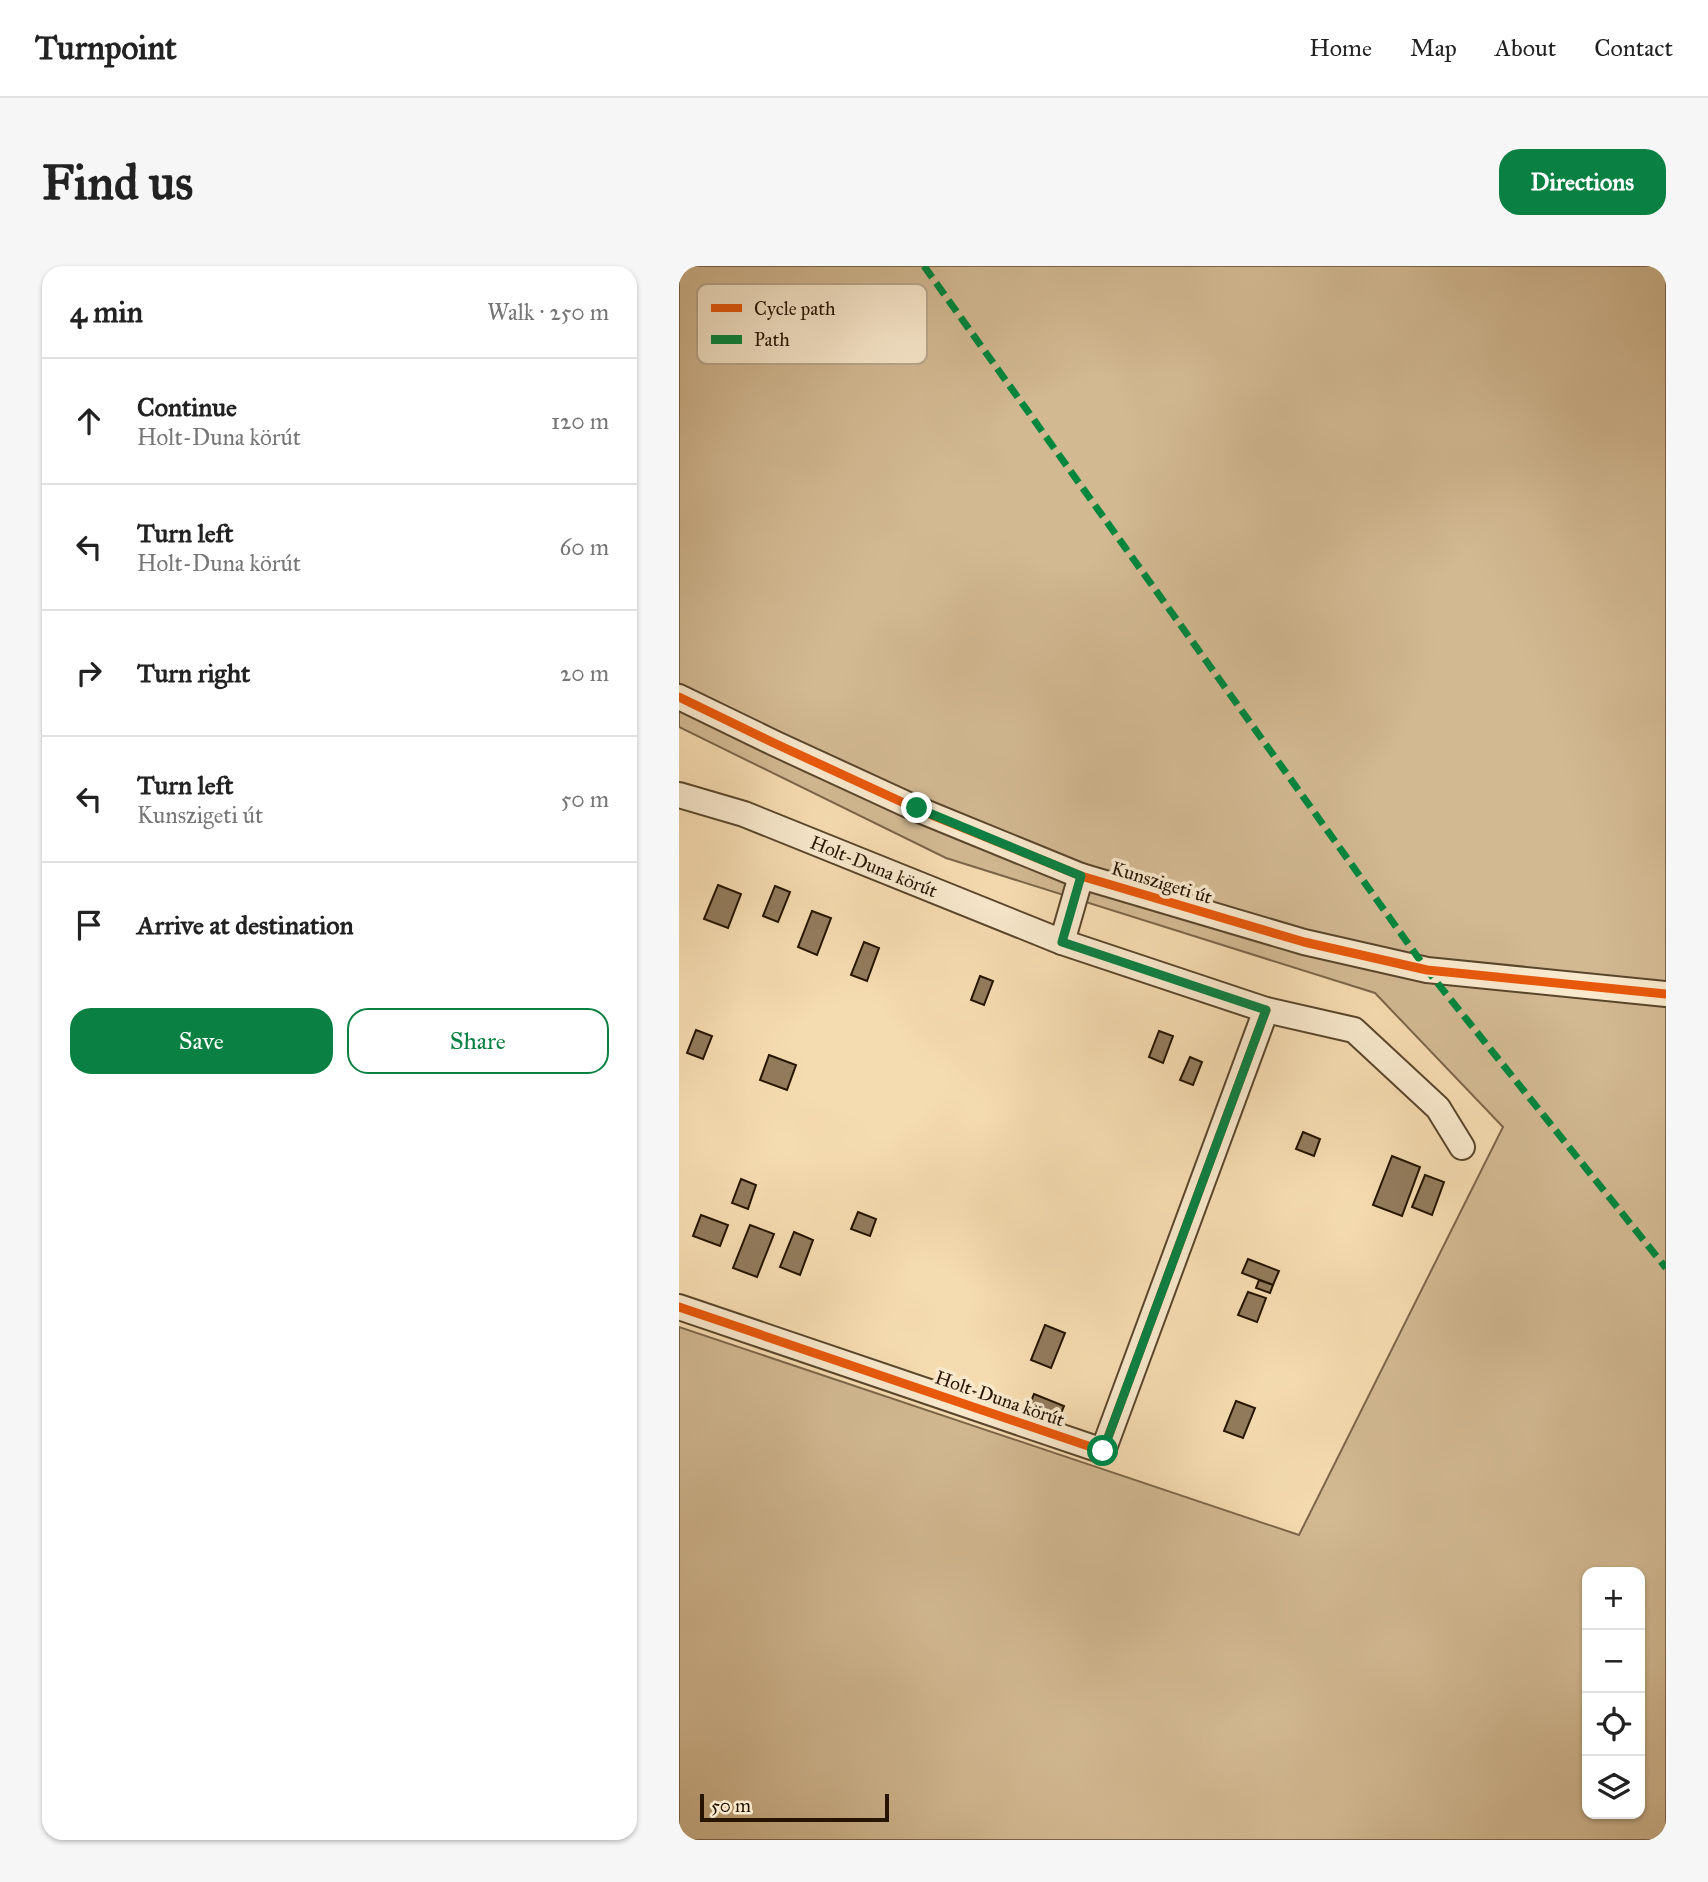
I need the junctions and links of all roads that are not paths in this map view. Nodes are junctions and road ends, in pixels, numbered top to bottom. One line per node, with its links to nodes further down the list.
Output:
1 (679, 697): 3 (street, Kunszigeti út)
2 (679, 795): 4 (street, Holt-Duna körút)
3 (1081, 876): 4 (street); 5 (street, Kunszigeti út)
4 (1062, 942): 6 (street, Holt-Duna körút)
5 (1666, 995)
6 (1266, 1010): 7 (street, Holt-Duna körút); 8 (street, Holt-Duna körút)
7 (1462, 1147)
8 (679, 1307)

